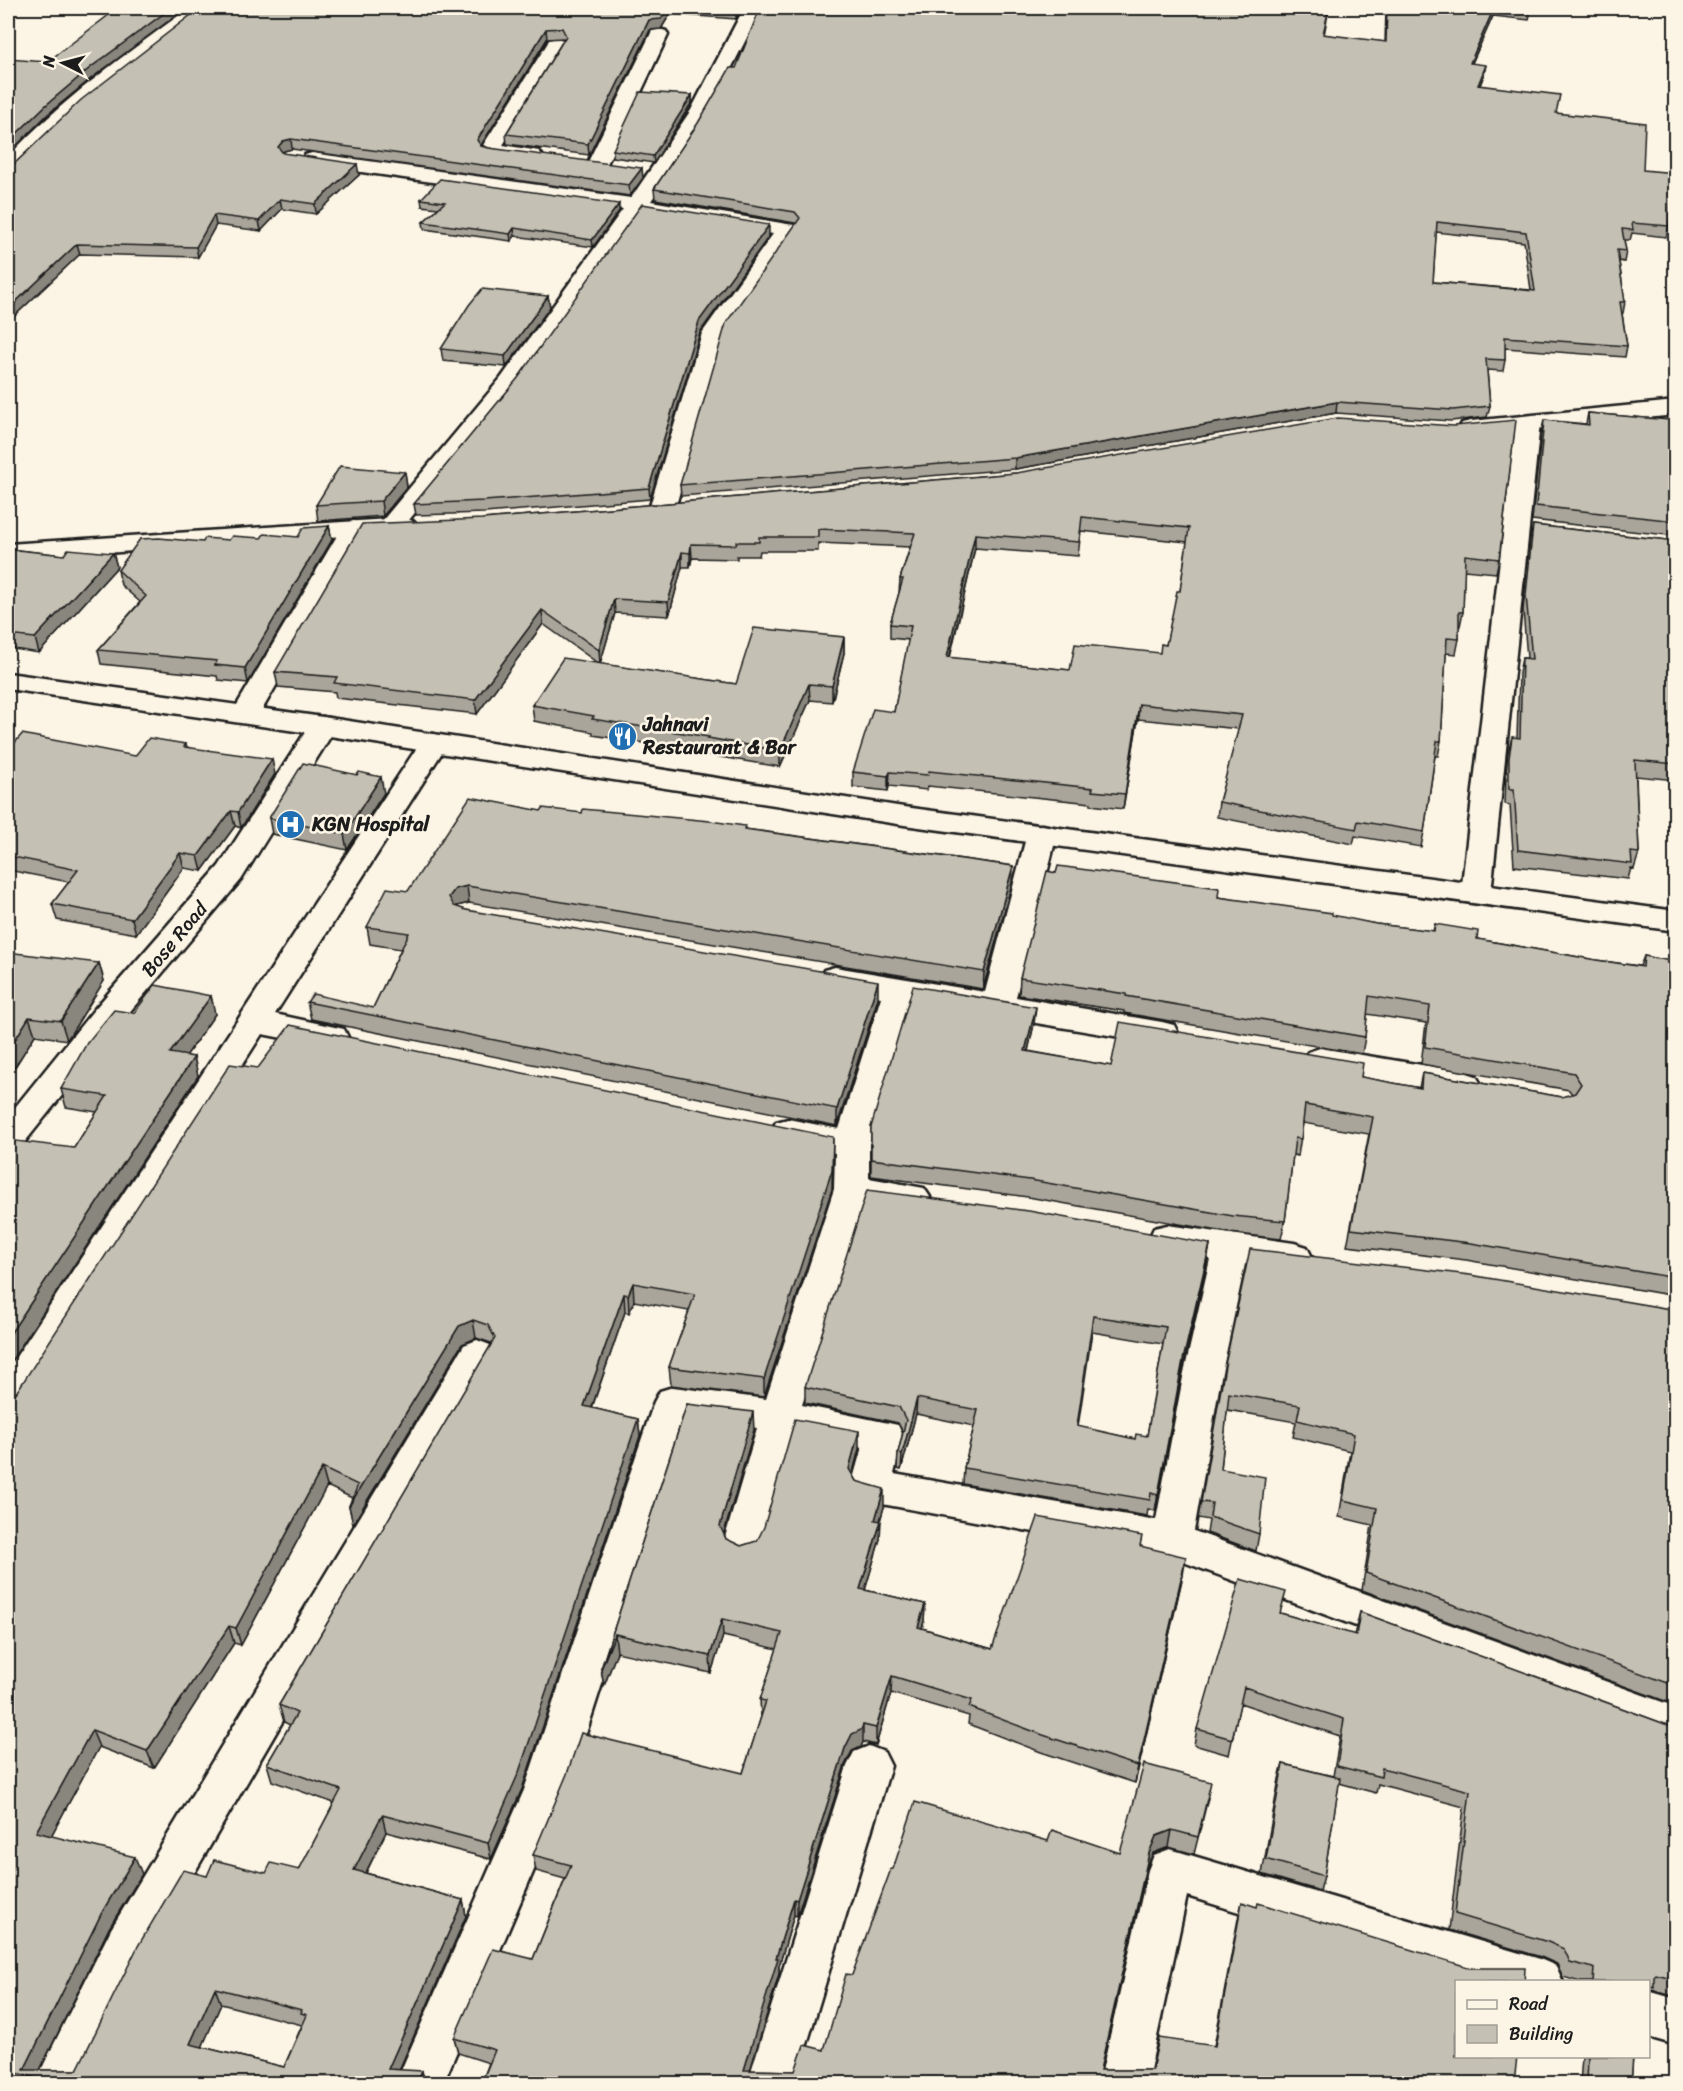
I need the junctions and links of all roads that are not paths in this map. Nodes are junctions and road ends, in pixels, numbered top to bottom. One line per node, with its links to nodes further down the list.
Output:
1 (200, 8): 10 (street)
2 (753, 8): 12 (street)
3 (659, 35): 8 (street)
4 (556, 45): 6 (street)
5 (292, 157): 13 (street)
6 (554, 158)
7 (576, 161): 8 (street)
8 (597, 164): 9 (street)
9 (619, 166)
10 (8, 169)
11 (640, 169): 12 (street)
12 (662, 172): 13 (street)
13 (637, 205): 17 (street); 19 (street)
14 (1676, 408): 15 (street)
15 (1528, 423): 16 (street); 27 (street)
16 (1451, 430)
17 (663, 509)
18 (426, 525): 19 (street)
19 (391, 526): 20 (street)
20 (354, 529): 21 (street); 23 (street)
21 (8, 552)
22 (8, 681): 23 (street)
23 (245, 715): 24 (street)
24 (323, 726): 25 (street); 38 (street, Bose Road)
25 (434, 743): 26 (street); 32 (street)
26 (1042, 834): 27 (street); 31 (street)
27 (1476, 893): 28 (street)
28 (1676, 921)
29 (806, 973): 30 (street)
30 (899, 988): 31 (street); 39 (street)
31 (998, 1005): 33 (street)
32 (254, 1021): 34 (street); 46 (street)
33 (1196, 1039)
34 (359, 1043)
35 (1289, 1055): 36 (street)
36 (1498, 1090)
37 (758, 1125): 39 (street)
38 (8, 1139)
39 (852, 1144): 40 (street)
40 (852, 1189): 41 (street); 47 (street)
41 (946, 1201)
42 (1140, 1233): 43 (street)
43 (1230, 1249): 44 (street); 48 (street)
44 (1327, 1261)
45 (477, 1355): 55 (street)
46 (8, 1399)
47 (780, 1416): 48 (street); 49 (street); 56 (street)
48 (1172, 1540): 50 (street)
49 (743, 1544)
50 (1676, 1726)
51 (869, 1766): 57 (street)
52 (1533, 1980): 58 (street)
53 (1650, 2015): 54 (street)
54 (1676, 2022)
55 (58, 2084)
56 (419, 2084)
57 (771, 2084)
58 (1123, 2084)

